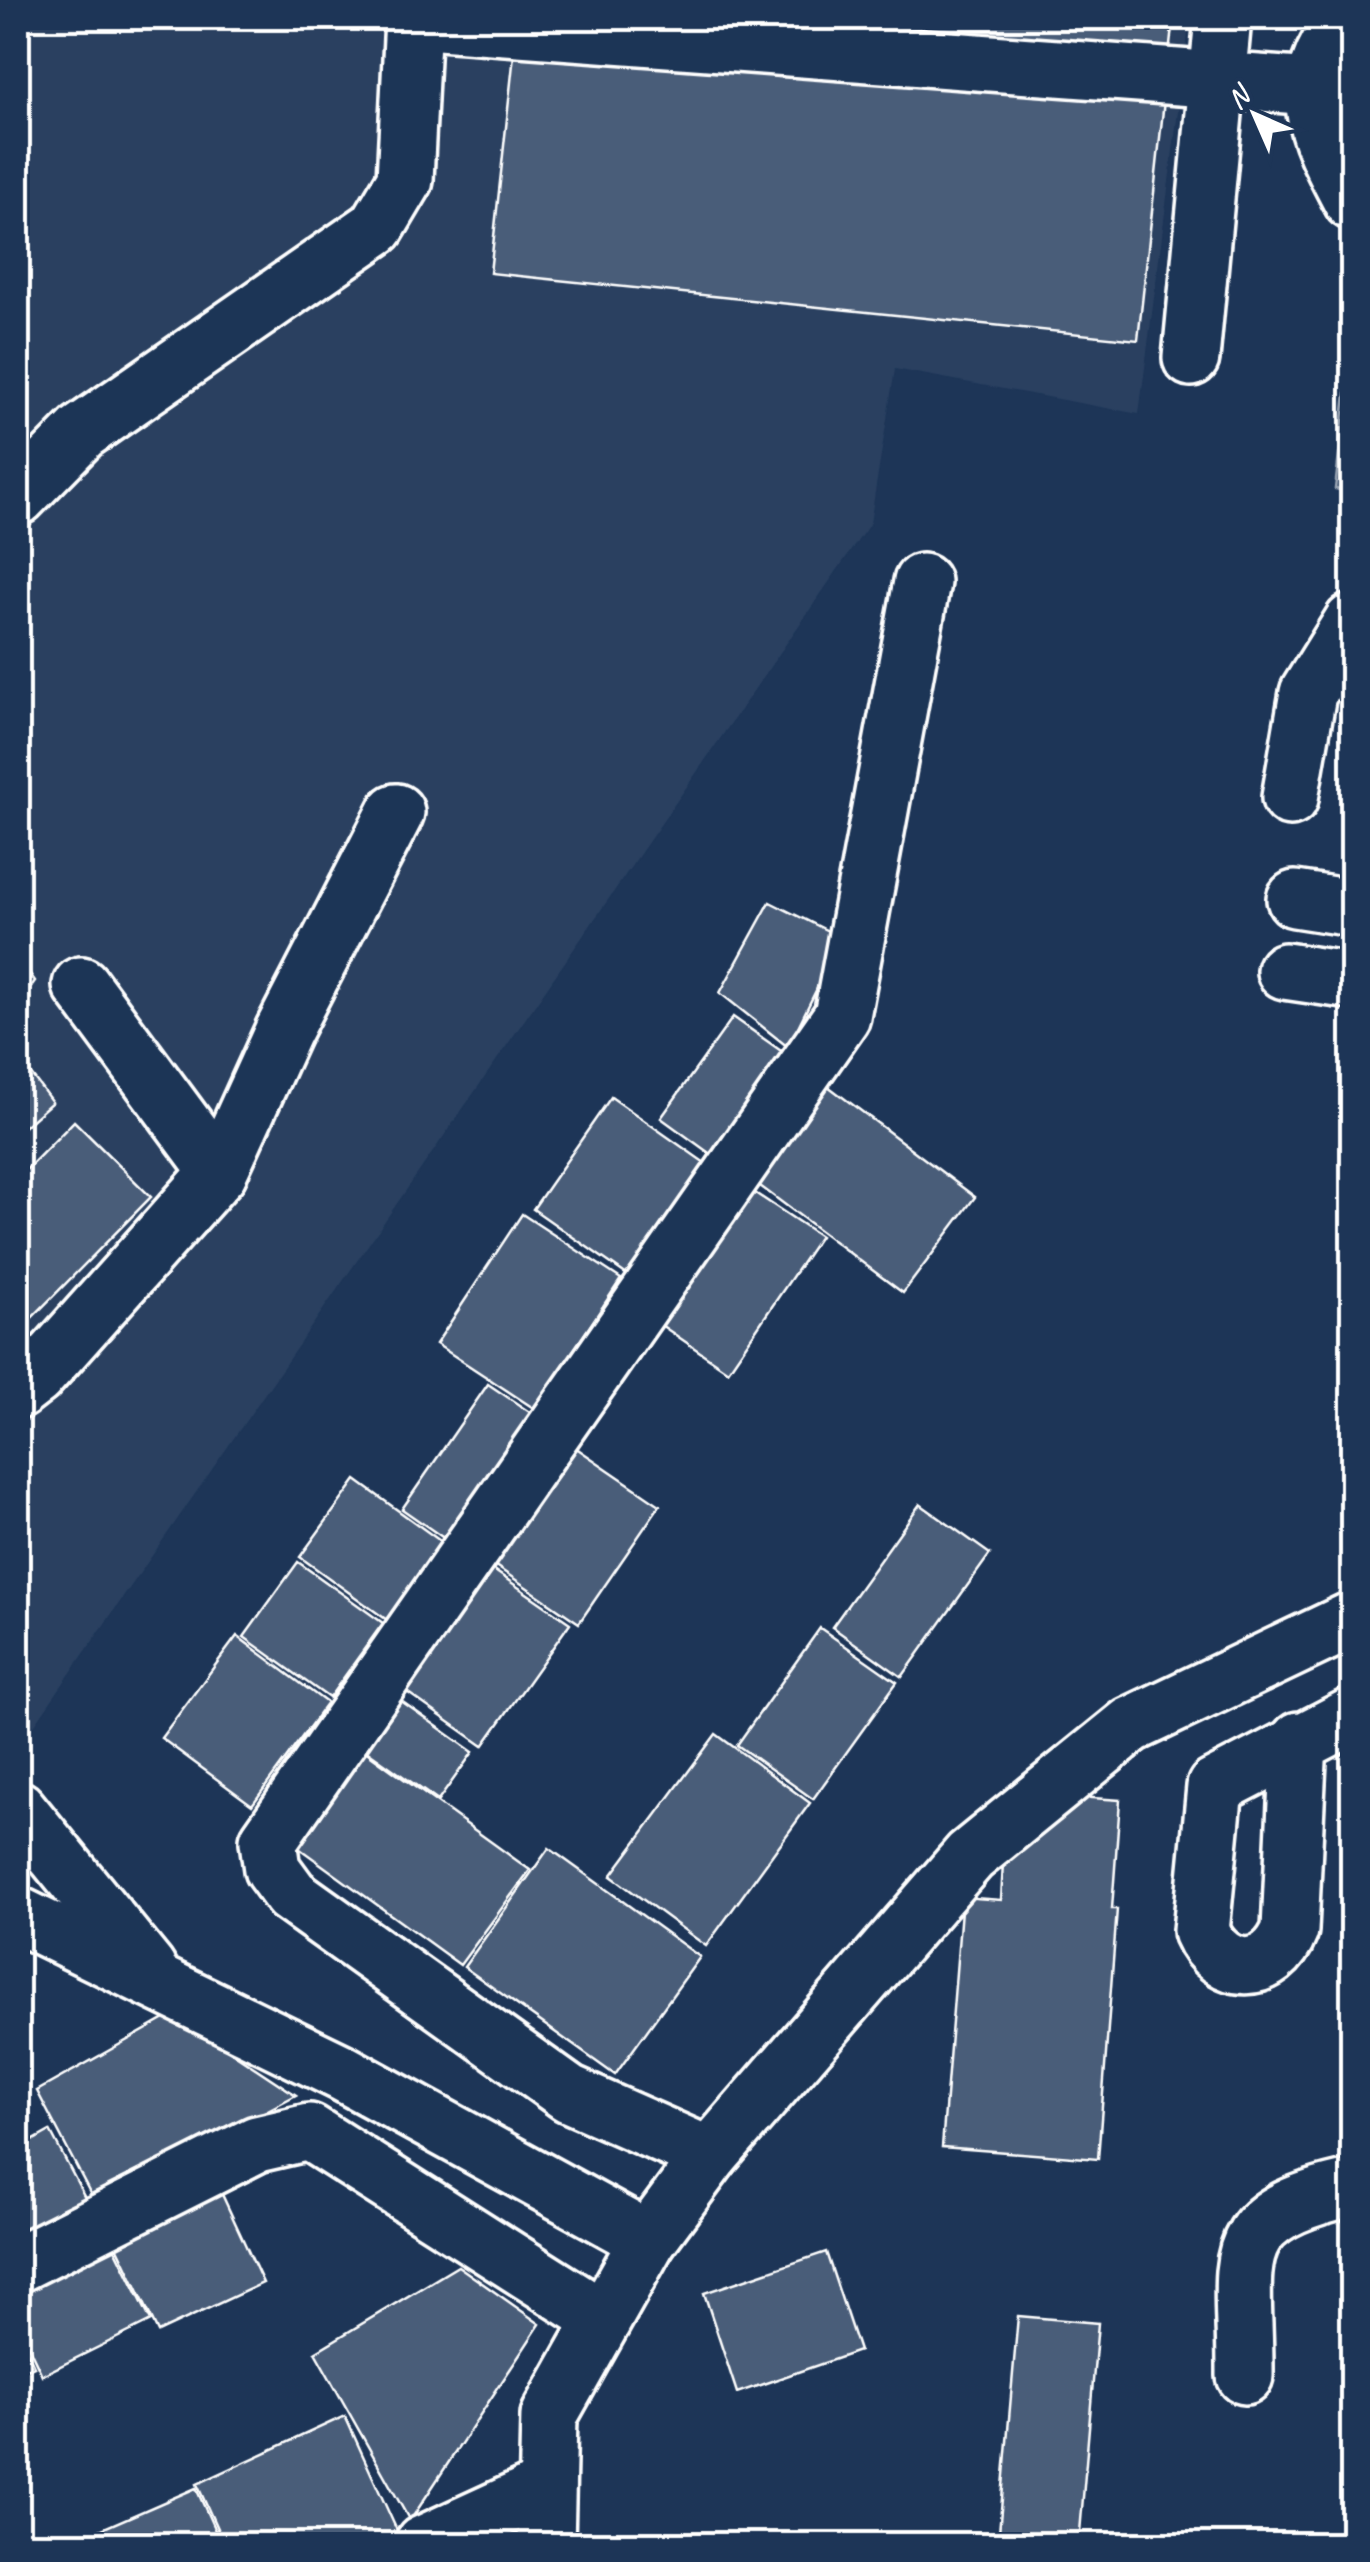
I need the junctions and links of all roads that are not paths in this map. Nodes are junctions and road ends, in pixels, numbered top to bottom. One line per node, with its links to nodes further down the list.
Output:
1 (1223, 18): 4 (street)
2 (1347, 18): 5 (street)
3 (413, 19): 4 (street); 8 (street)
4 (1217, 77): 5 (street); 7 (street)
5 (1314, 87): 6 (street)
6 (1352, 202)
7 (1191, 358)
8 (18, 497)
9 (922, 582): 26 (street)
10 (1352, 622): 11 (street)
11 (1290, 798)
12 (396, 812): 18 (street)
13 (1295, 899): 14 (street)
14 (1352, 908)
15 (1284, 972): 16 (street)
16 (1352, 980)
17 (81, 985): 18 (street)
18 (219, 1172): 19 (street)
19 (18, 1391)
20 (1352, 1620): 26 (street)
21 (1352, 1716): 22 (street)
22 (1300, 1740)
23 (18, 1809): 25 (street)
24 (18, 1915): 25 (street)
25 (156, 1980): 28 (street)
26 (710, 2156): 28 (street)
27 (1352, 2188): 31 (street)
28 (648, 2240): 30 (street)
29 (18, 2264): 30 (street)
30 (604, 2319): 32 (street)
31 (1245, 2376)
32 (547, 2487): 33 (street); 34 (street)
33 (423, 2544)
34 (546, 2544)

